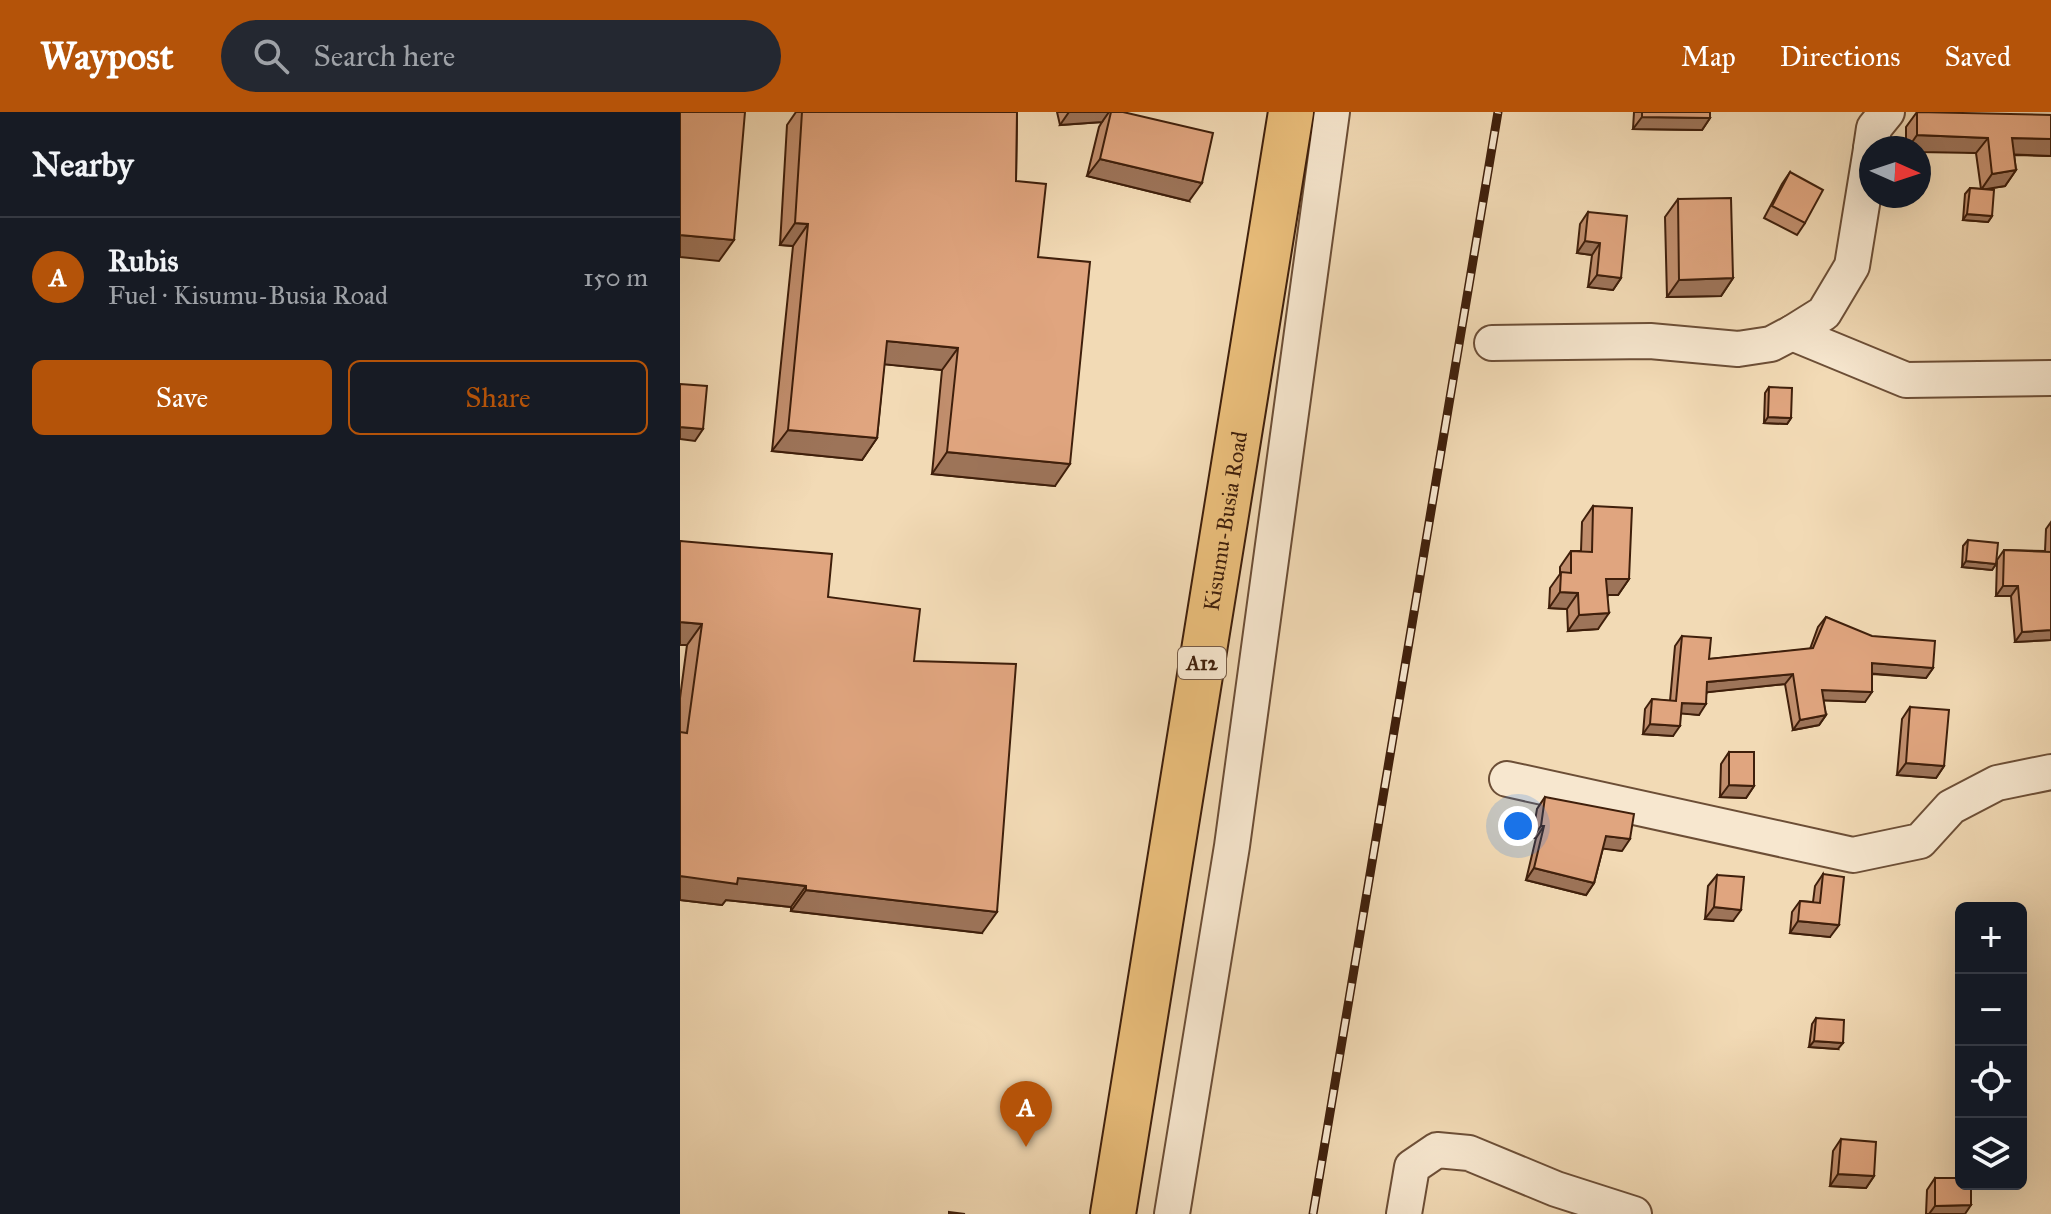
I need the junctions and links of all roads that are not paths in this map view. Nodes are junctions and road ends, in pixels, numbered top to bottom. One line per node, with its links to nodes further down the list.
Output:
1 (1291, 112): 11 (highway, Kisumu-Busia Road / A12)
2 (1332, 112): 12 (street)
3 (1887, 112): 4 (street)
4 (1873, 136)
5 (1861, 208): 6 (street)
6 (1792, 333): 7 (street); 8 (street)
7 (1492, 343)
8 (2051, 378)
9 (2051, 772): 10 (street)
10 (1507, 779)
11 (1113, 1214)
12 (1172, 1214)
13 (1404, 1214): 14 (street)
14 (1634, 1214)

